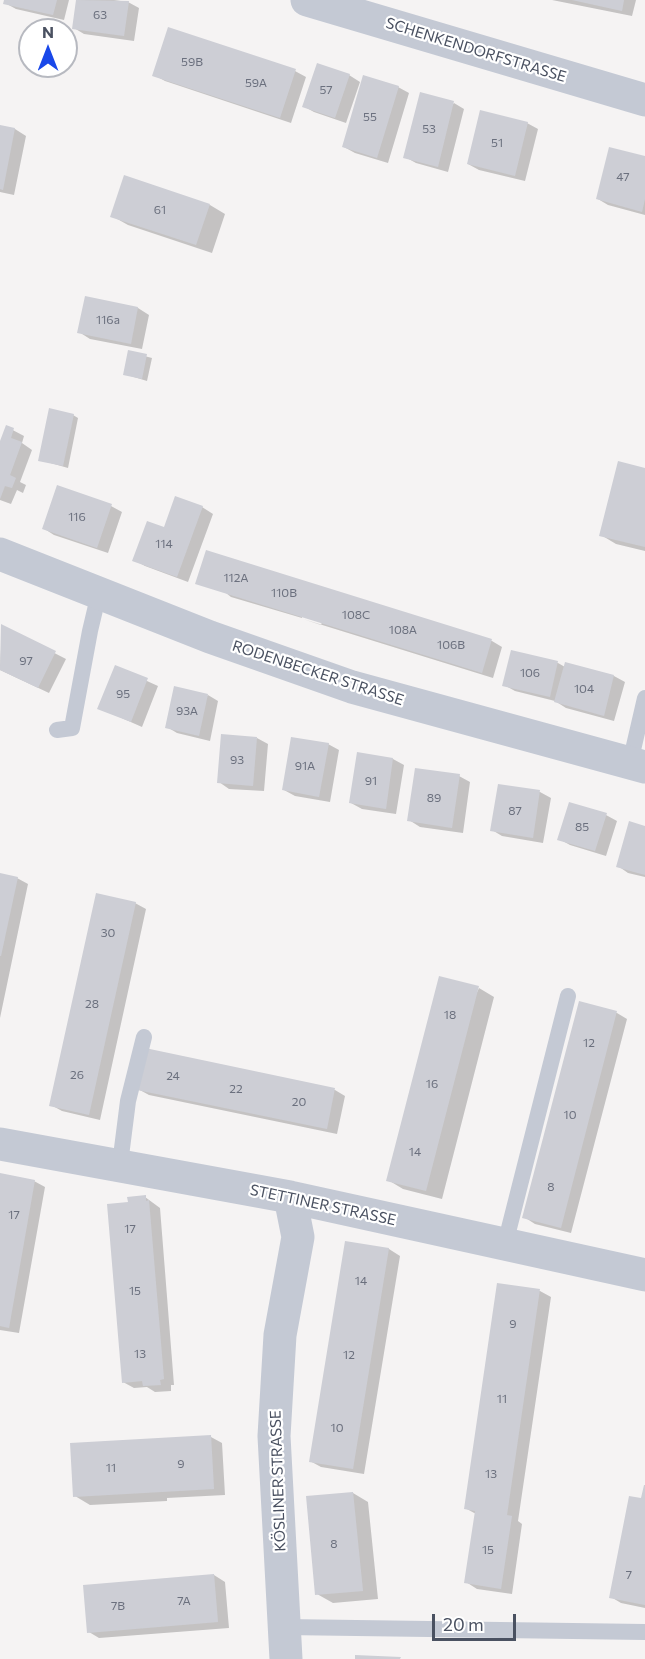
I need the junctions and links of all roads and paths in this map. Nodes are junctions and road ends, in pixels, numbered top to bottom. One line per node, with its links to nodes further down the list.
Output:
1 (307, 0): 2 (street, SCHENKENDORFSTRASSE)
2 (645, 100)
3 (0, 554): 4 (street, RODENBECKER STRASSE)
4 (99, 592): 6 (lane); 7 (street, RODENBECKER STRASSE)
5 (645, 698): 7 (lane)
6 (57, 730)
7 (638, 765)
8 (568, 996): 13 (lane)
9 (144, 1037): 11 (lane)
10 (0, 1144): 11 (street, STETTINER STRASSE)
11 (120, 1164): 12 (street, STETTINER STRASSE)
12 (290, 1197): 13 (street, STETTINER STRASSE); 16 (street, KÖSLINER STRASSE)
13 (505, 1244): 14 (street, STETTINER STRASSE)
14 (645, 1275)
15 (645, 1632): 16 (lane)
16 (285, 1643)

